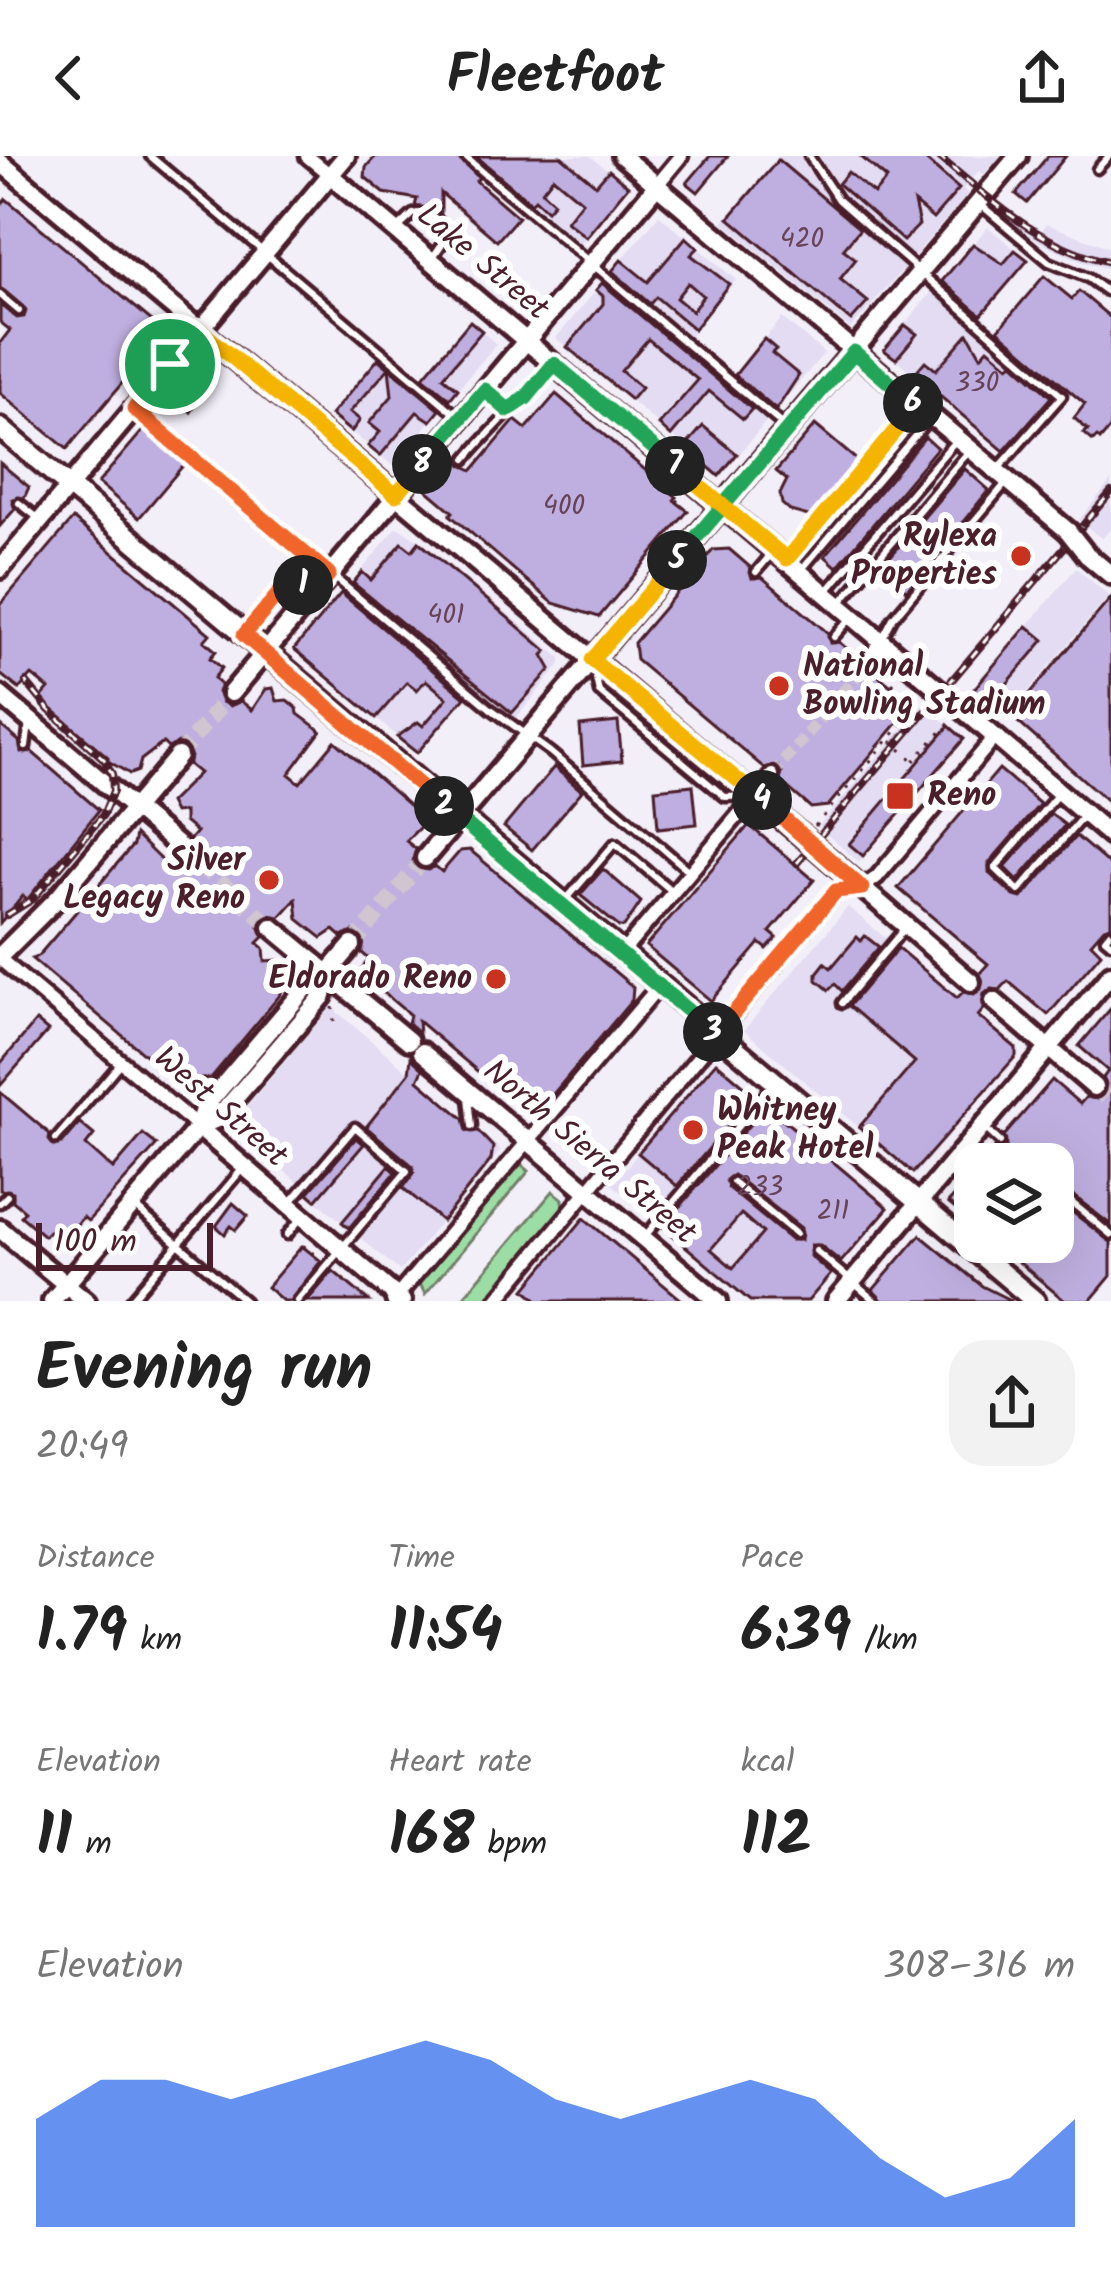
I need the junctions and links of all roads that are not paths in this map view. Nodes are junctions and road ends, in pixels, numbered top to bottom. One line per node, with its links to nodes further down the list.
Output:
1 (150, 156): 16 (lane)
2 (308, 156): 12 (street, Lake Street)
3 (346, 156): 12 (main road)
4 (464, 156): 18 (lane)
5 (622, 156): 13 (main road)
6 (681, 156): 13 (street)
7 (809, 156): 19 (lane)
8 (1018, 156): 14 (main road)
9 (1109, 156): 11 (lane)
10 (3, 162): 23 (main road)
11 (1097, 169)
12 (330, 175): 15 (main road, Lake Street); 16 (main road)
13 (657, 185): 18 (main road); 25 (main road)
14 (978, 203): 19 (main road); 20 (lane)
15 (396, 230): 17 (main road, Lake Street); 17 (lane)
16 (265, 253): 23 (main road); 31 (lane)
17 (430, 260): 24 (main road, Lake Street)
18 (592, 263): 24 (main road); 33 (lane)
19 (920, 273): 25 (main road); 36 (lane)
20 (1106, 291)
21 (0, 295): 22 (lane)
22 (19, 311)
23 (200, 330): 28 (main road); 38 (main road)
24 (526, 340): 26 (main road, Lake Street); 27 (main road)
25 (854, 352): 30 (main road); 33 (main road)
26 (554, 364): 29 (lane); 40 (main road, Lake Street)
27 (485, 390): 29 (lane); 31 (main road)
28 (134, 409): 37 (main road); 45 (lane)
29 (508, 410): 35 (lane)
30 (923, 412): 34 (main road); 42 (lane); 42 (lane)
31 (461, 419): 38 (main road)
32 (0, 428): 37 (main road)
33 (788, 429): 40 (main road)
34 (963, 445): 36 (main road); 48 (lane); 48 (lane)
35 (466, 459)
36 (1001, 477): 46 (main road, bridge); 51 (lane)
37 (70, 488): 41 (main road); 49 (main road)
38 (396, 495): 45 (main road); 53 (main road)
39 (20, 503): 41 (lane)
40 (723, 505): 42 (main road, Lake Street); 53 (main road)
41 (41, 521): 43 (main road)
42 (788, 560): 44 (lane); 48 (main road, Lake Street)
43 (0, 569)
44 (756, 572)
45 (329, 574): 47 (main road); 58 (lane)
46 (1111, 575)
47 (314, 593): 49 (lane); 52 (main road)
48 (839, 604): 50 (lane); 51 (main road, Lake Street)
49 (244, 635): 52 (main road)
50 (834, 638)
51 (881, 640): 54 (street); 59 (main road, Lake Street, bridge)
52 (265, 653): 55 (main road); 67 (main road)
53 (592, 660): 58 (main road); 64 (main road)
54 (872, 668)
55 (231, 693)
56 (0, 694): 57 (main road)
57 (29, 720): 60 (lane); 65 (main road)
58 (529, 736): 67 (main road); 71 (lane)
59 (995, 737): 63 (main road, Lake Street); 72 (street)
60 (26, 747)
61 (178, 756): 65 (main road)
62 (772, 775): 64 (street)
63 (1060, 792): 66 (main road, Lake Street); 66 (lane)
64 (755, 795): 71 (street); 72 (main road, bridge)
65 (134, 808): 69 (main road); 79 (main road)
66 (1085, 814): 68 (main road, Lake Street)
67 (458, 819): 70 (main road); 74 (main road)
68 (1111, 836)
69 (182, 849)
70 (425, 858)
71 (690, 872): 73 (street)
72 (862, 888): 75 (main road); 86 (street)
73 (673, 892): 74 (lane); 78 (street)
74 (562, 905): 78 (main road)
75 (906, 926): 82 (main road); 85 (lane)
76 (272, 927): 80 (main road, North Sierra Street)
77 (352, 945): 80 (main road)
78 (621, 954): 83 (main road)
79 (0, 957): 88 (street, West Street)
80 (328, 974): 91 (main road, North Sierra Street); 93 (main road)
81 (1111, 974): 87 (main road)
82 (971, 982)
83 (659, 986): 86 (main road); 96 (street)
84 (994, 1001): 87 (main road)
85 (842, 1003)
86 (716, 1034): 89 (main road); 100 (street)
87 (1049, 1048): 90 (main road); 94 (main road)
88 (121, 1062): 93 (street, West Street); 95 (lane)
89 (775, 1083): 105 (main road); 111 (lane)
90 (1094, 1087)
91 (466, 1089): 92 (lane); 96 (main road, North Sierra Street)
92 (472, 1126)
93 (198, 1127): 98 (main road, West Street); 104 (main road)
94 (984, 1128): 97 (lane); 105 (main road)
95 (56, 1139)
96 (527, 1140): 100 (main road, North Sierra Street); 117 (street)
97 (1000, 1142)
98 (244, 1167): 106 (main road, West Street); 112 (lane)
99 (733, 1182): 108 (lane)
100 (587, 1191): 111 (main road, North Sierra Street); 123 (street)
101 (7, 1196): 102 (lane)
102 (0, 1203)
103 (1074, 1204): 110 (lane)
104 (133, 1205): 112 (lane); 116 (main road)
105 (918, 1205): 115 (main road); 127 (main road)
106 (295, 1211): 109 (lane); 113 (main road, West Street); 113 (lane)
107 (0, 1228): 116 (main road)
108 (796, 1234)
109 (287, 1235)
110 (1111, 1235)
111 (644, 1238): 124 (main road, North Sierra Street)
112 (178, 1244): 120 (lane); 121 (lane)
113 (340, 1249): 117 (main road, West Street); 122 (lane)
114 (816, 1251): 115 (lane)
115 (853, 1282): 125 (main road); 126 (lane)
116 (66, 1285): 118 (main road); 119 (main road)
117 (397, 1299)
118 (52, 1301)
119 (86, 1301)
120 (130, 1301)
121 (245, 1301)
122 (297, 1301)
123 (496, 1301)
124 (718, 1301)
125 (836, 1301)
126 (875, 1301)
127 (1035, 1301)

